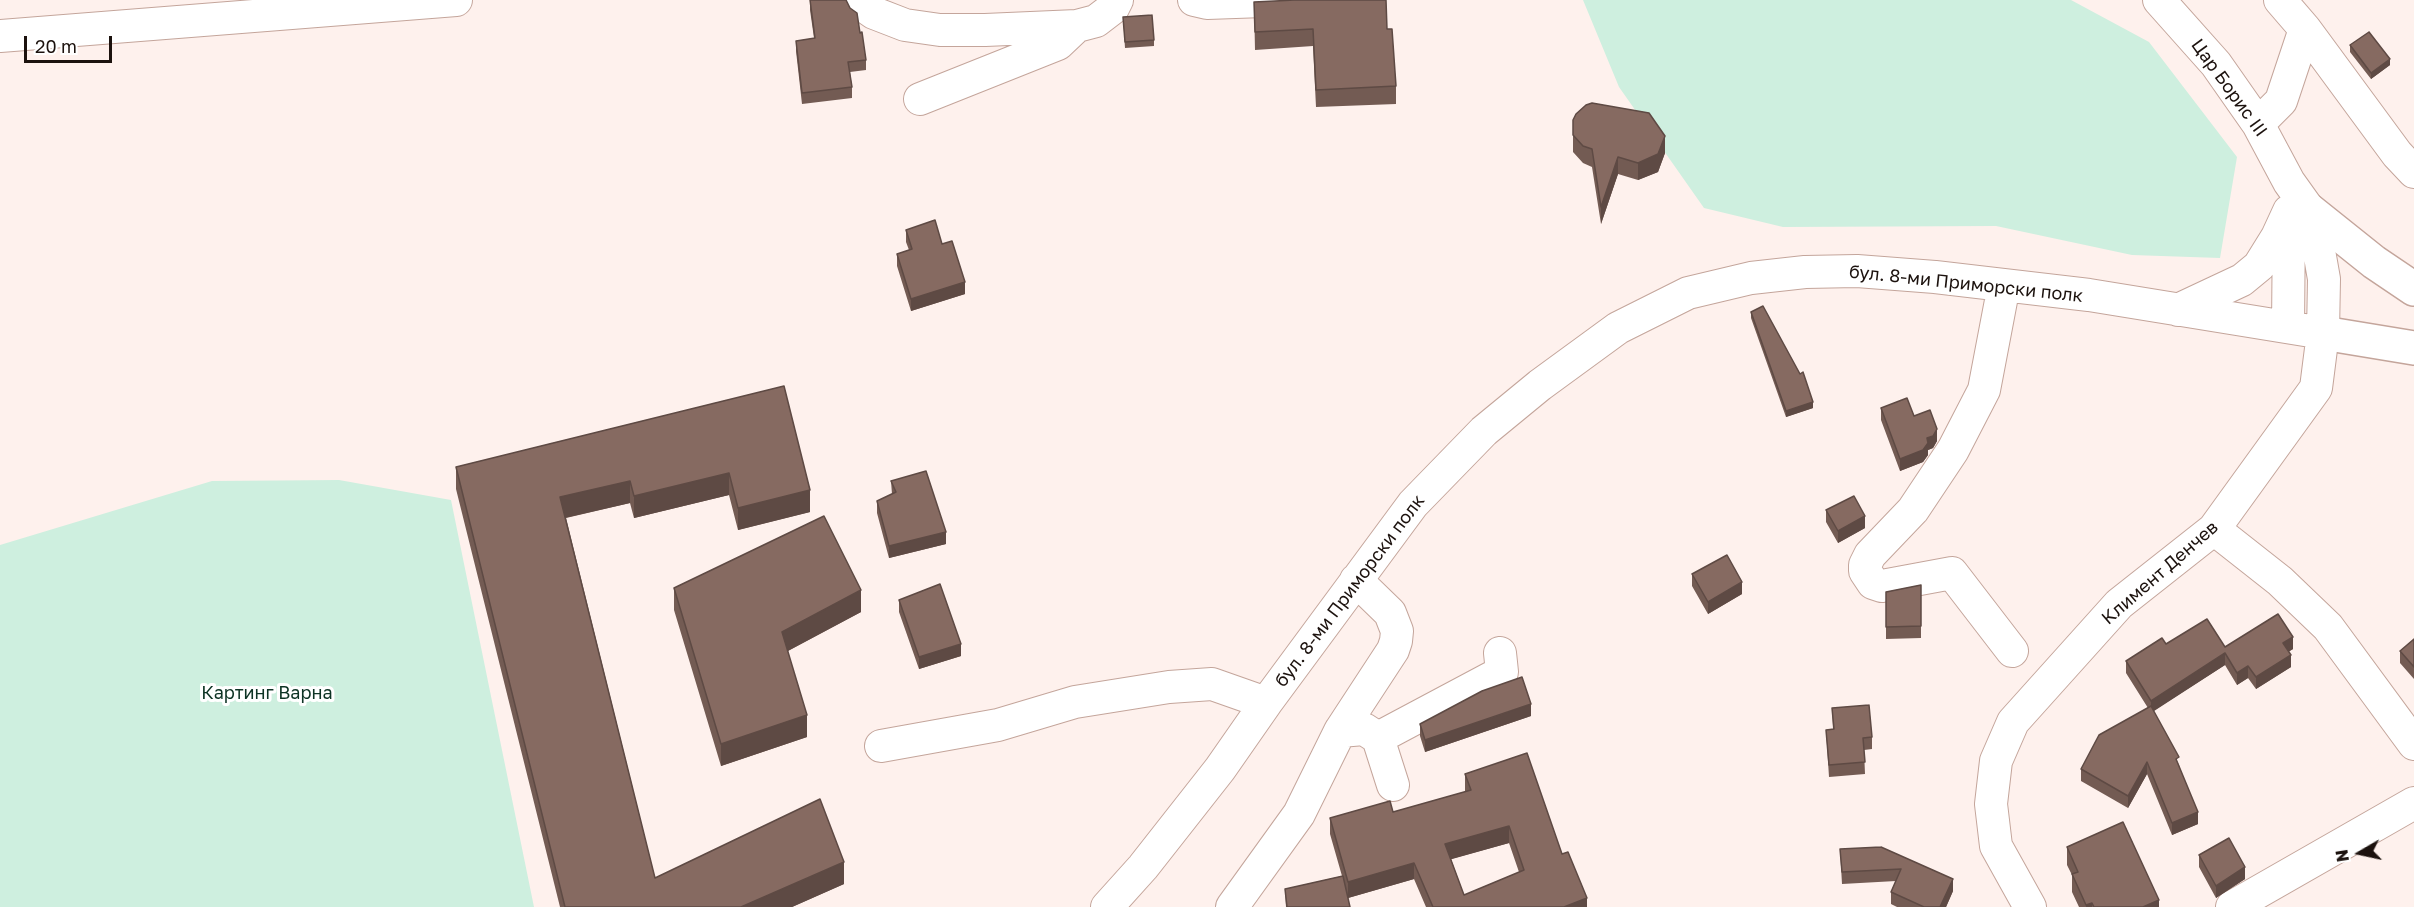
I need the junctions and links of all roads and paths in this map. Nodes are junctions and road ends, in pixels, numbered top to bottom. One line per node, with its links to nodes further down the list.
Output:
1 (210, 0): 9 (street)
2 (456, 0): 9 (street)
3 (860, 0): 10 (street)
4 (1116, 0): 10 (street)
5 (1194, 0): 6 (street)
6 (1292, 0)
7 (2159, 0): 14 (street, Цар Борис III)
8 (2280, 0): 11 (street)
9 (240, 16): 12 (street)
10 (1077, 26): 13 (street)
11 (2305, 29): 14 (street); 15 (street)
12 (0, 36)
13 (920, 99)
14 (2258, 124): 16 (street, Цар Борис III)
15 (2414, 172)
16 (2296, 201): 18 (main road); 19 (street); 20 (street, Цар Борис III); 21 (street, Цар Борис III)
17 (2004, 285): 19 (street, бул. 8-ми Приморски полк); 24 (street, бул. 8-ми Приморски полк); 25 (street)
18 (2414, 289)
19 (2178, 310): 20 (street, бул. 8-ми Приморски полк)
20 (2288, 327): 21 (street, бул. 8-ми Приморски полк)
21 (2323, 333): 22 (main road, бул. 8-ми Приморски полк); 23 (street, Климент Денчев)
22 (2414, 348)
23 (2214, 530): 30 (street); 36 (street, Климент Денчев)
24 (1356, 580): 27 (street, бул. 8-ми Приморски полк); 28 (street)
25 (2012, 651)
26 (1500, 654): 29 (street)
27 (1266, 703): 31 (street); 34 (street, бул. 8-ми Приморски полк)
28 (1340, 731): 29 (street); 35 (street)
29 (1378, 738): 32 (street)
30 (2414, 744)
31 (881, 746)
32 (1393, 785)
33 (2414, 803): 37 (street)
34 (1107, 907)
35 (1232, 907)
36 (2030, 907)
37 (2232, 907)

